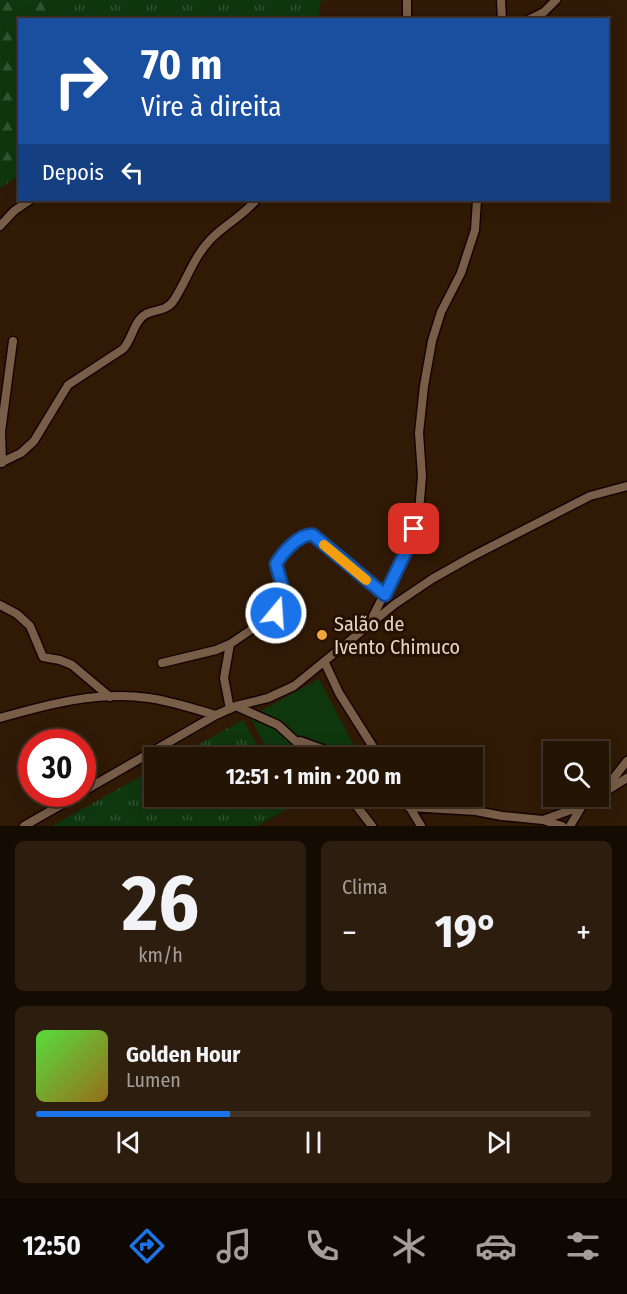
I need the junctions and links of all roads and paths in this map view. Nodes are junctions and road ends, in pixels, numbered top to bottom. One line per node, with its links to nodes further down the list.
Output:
1 (407, 0): 4 (street)
2 (501, 0): 5 (street)
3 (556, 0): 6 (street)
4 (407, 18)
5 (502, 18)
6 (532, 18)
7 (29, 201): 10 (street)
8 (255, 201): 12 (street)
9 (477, 201): 14 (street)
10 (0, 226)
11 (13, 341): 12 (street)
12 (1, 463)
13 (627, 486): 16 (street)
14 (385, 595): 16 (street); 17 (street)
15 (0, 605): 20 (street)
16 (369, 625): 19 (street)
17 (230, 644): 18 (street); 21 (street)
18 (162, 663)
19 (325, 663): 21 (street); 27 (street)
20 (110, 697): 22 (street); 23 (street)
21 (233, 708): 22 (street); 24 (street)
22 (216, 715): 30 (street)
23 (0, 718)
24 (296, 740): 25 (street); 26 (street)
25 (303, 747)
26 (316, 747)
27 (373, 747)
28 (627, 761): 31 (street)
29 (627, 778): 32 (street)
30 (96, 784)
31 (609, 784)
32 (609, 790)
33 (57, 807): 39 (street)
34 (357, 807): 40 (street)
35 (409, 807): 38 (street); 41 (street)
36 (579, 807): 38 (street)
37 (581, 807): 43 (street)
38 (543, 820): 42 (street)
39 (24, 826)
40 (372, 826)
41 (421, 826)
42 (562, 826)
43 (570, 826)

